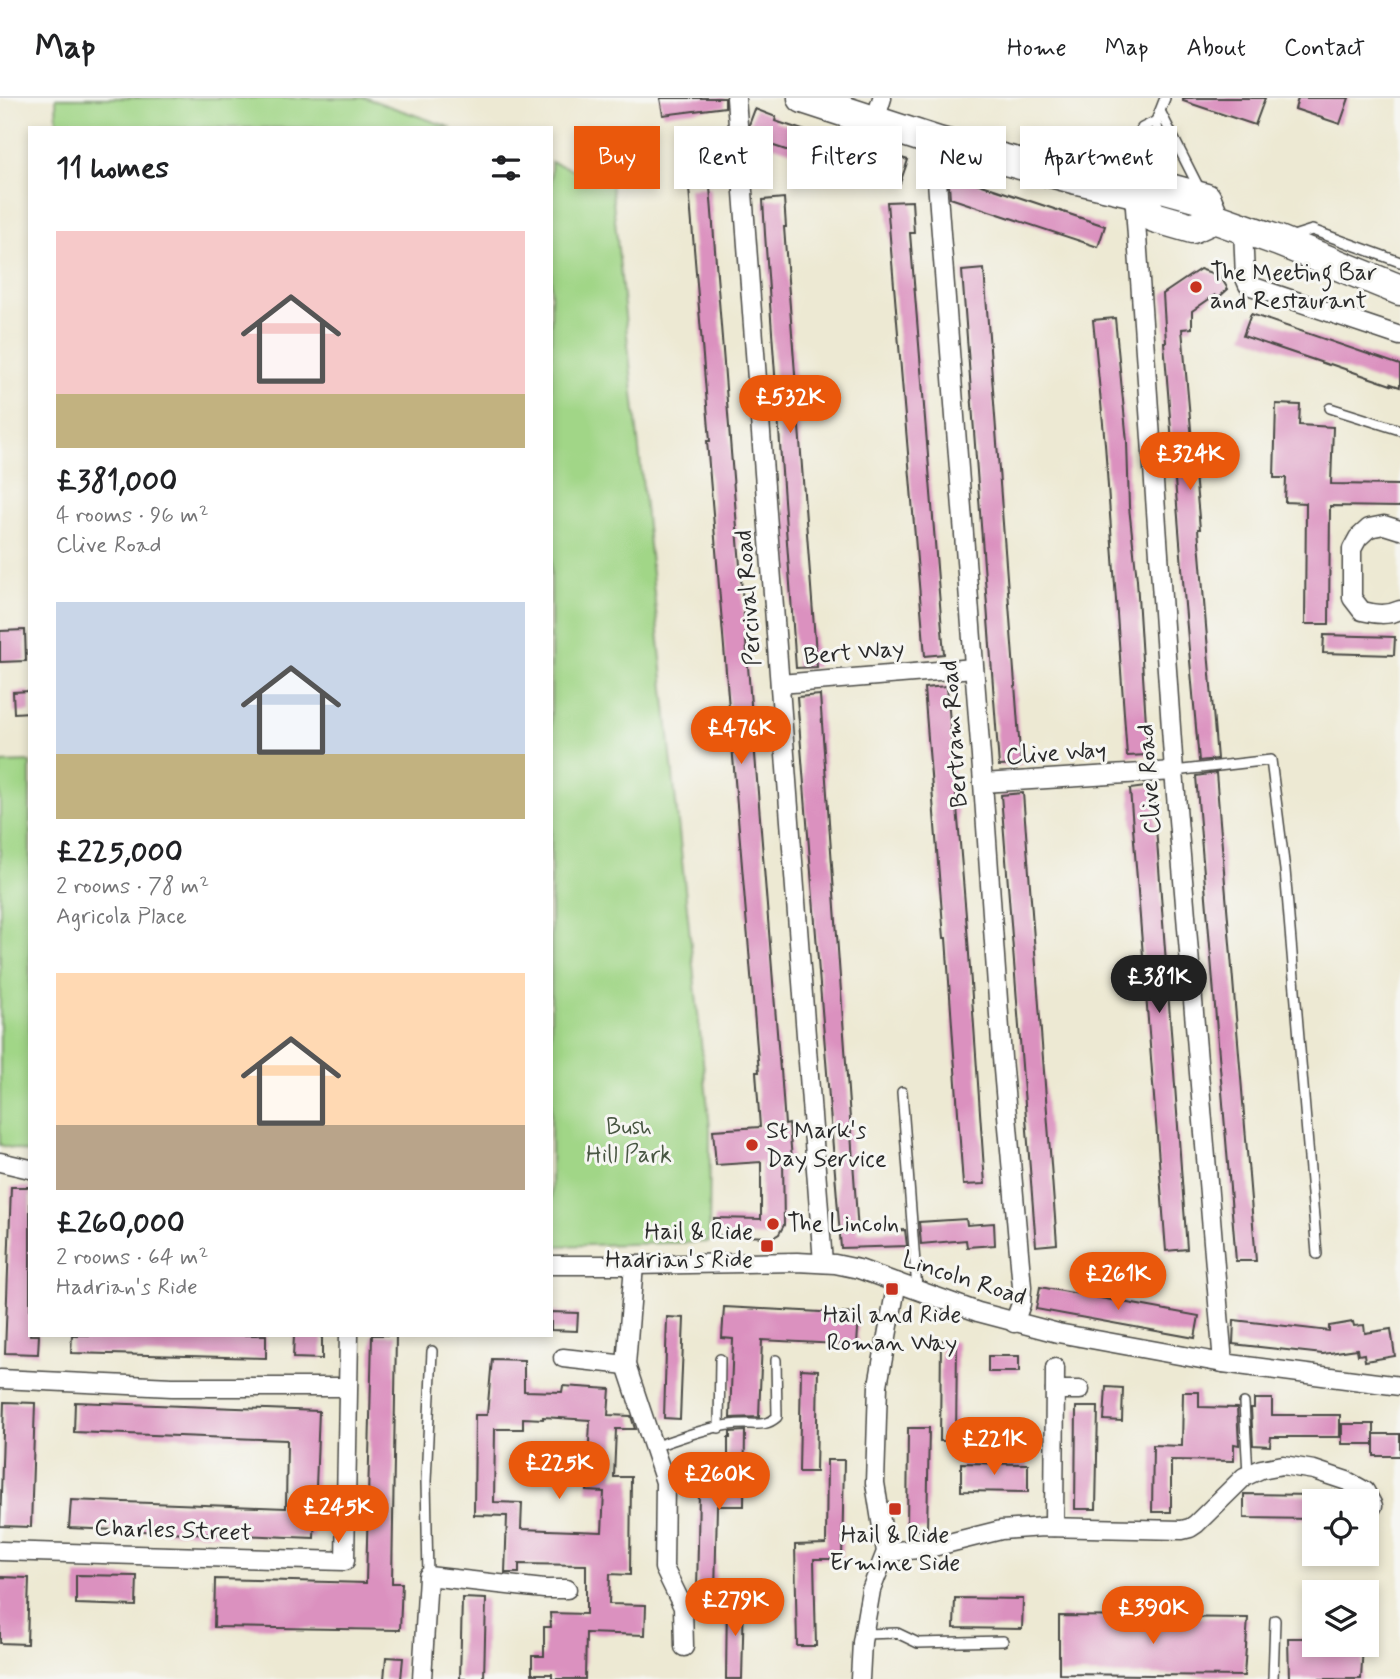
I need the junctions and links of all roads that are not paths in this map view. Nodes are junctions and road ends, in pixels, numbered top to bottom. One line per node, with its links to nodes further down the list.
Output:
1 (736, 98): 24 (street, Percival Road)
2 (803, 98): 4 (main road)
3 (1165, 98): 5 (lane)
4 (878, 110): 8 (main road)
5 (1160, 111): 6 (lane); 13 (lane)
6 (1156, 121): 7 (lane); 12 (lane)
7 (1146, 126)
8 (916, 130)
9 (937, 189): 23 (street, Bertram Road)
10 (1122, 189): 12 (main road)
11 (1133, 189): 12 (lane)
12 (1134, 192): 13 (main road); 25 (street, Clive Road)
13 (1210, 209): 14 (main road)
14 (1243, 228): 15 (main road); 18 (street)
15 (1279, 241): 16 (lane); 17 (main road)
16 (1400, 262)
17 (1400, 290)
18 (1400, 337)
19 (1330, 408): 20 (lane)
20 (1400, 430)
21 (1400, 530): 22 (street)
22 (1400, 610)
23 (974, 668): 24 (street, Bert Way); 26 (street, Bertram Road)
24 (780, 684): 31 (street, Percival Road)
25 (1174, 771): 26 (street, Clive Way); 30 (lane); 42 (street, Clive Road)
26 (983, 783): 36 (street, Bertram Road)
27 (902, 1092): 35 (lane)
28 (0, 1162): 29 (street)
29 (28, 1169)
30 (1317, 1254)
31 (822, 1263): 33 (street, Lincoln Road); 34 (street, Lincoln Road)
32 (553, 1265): 33 (street, Lincoln Road)
33 (634, 1265): 43 (street)
34 (897, 1282): 35 (street, Lincoln Road); 57 (street)
35 (918, 1290): 36 (street, Lincoln Road)
36 (1014, 1323): 42 (street, Lincoln Road)
37 (349, 1337): 47 (street)
38 (432, 1351): 58 (lane)
39 (563, 1358): 43 (street)
40 (720, 1359): 51 (lane)
41 (776, 1360): 51 (lane)
42 (1223, 1363): 46 (street, Lincoln Road)
43 (626, 1365): 52 (street)
44 (1055, 1368): 48 (street)
45 (0, 1379): 47 (street)
46 (1400, 1386)
47 (347, 1387): 56 (street, Charles Street)
48 (1055, 1390): 49 (street); 55 (street)
49 (1080, 1390)
50 (1244, 1403): 53 (lane)
51 (719, 1428): 52 (lane)
52 (653, 1447): 63 (street)
53 (1248, 1474): 54 (street); 55 (street)
54 (1361, 1489)
55 (1054, 1527): 57 (street)
56 (0, 1551)
57 (886, 1552): 61 (street)
58 (428, 1576): 59 (street); 64 (street)
59 (567, 1589)
60 (1275, 1620): 66 (lane)
61 (864, 1634): 62 (lane); 65 (street)
62 (1003, 1641)
63 (684, 1647)
64 (422, 1679)
65 (860, 1679)
66 (1273, 1679)

